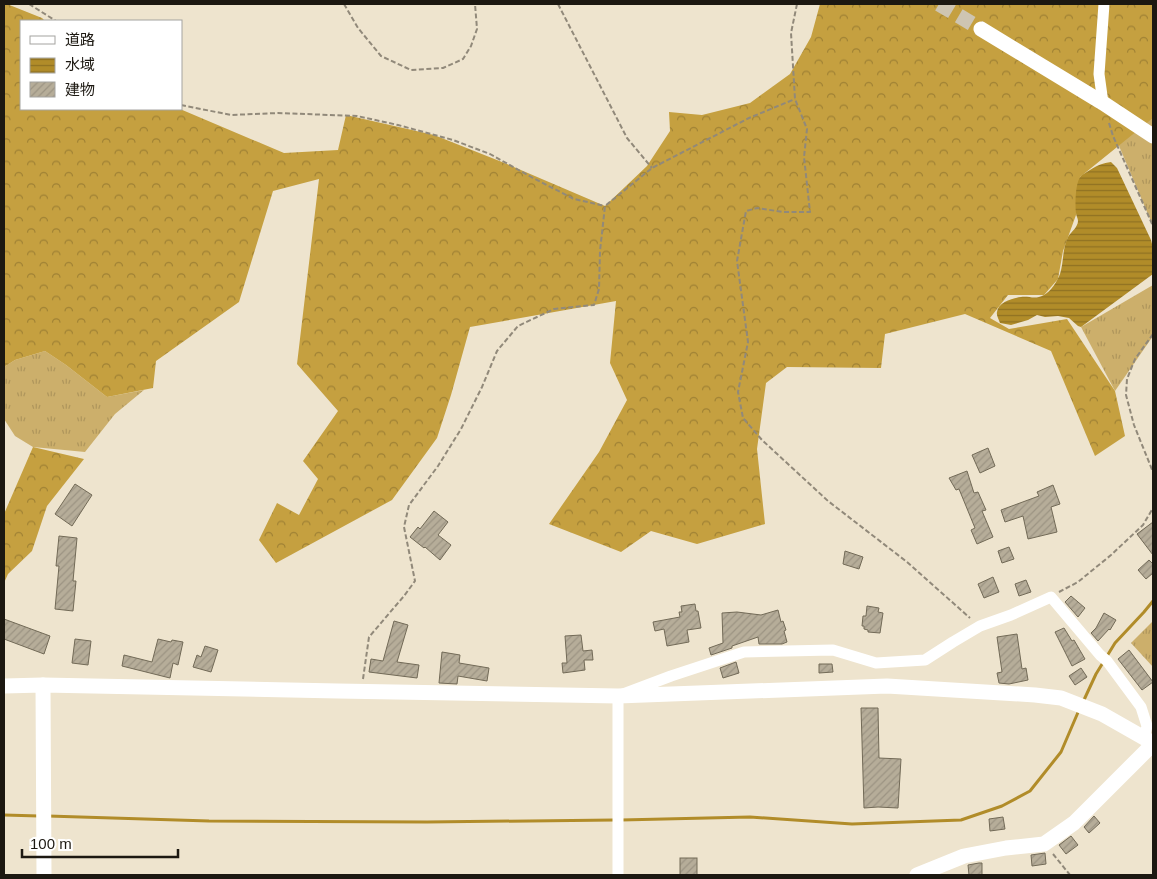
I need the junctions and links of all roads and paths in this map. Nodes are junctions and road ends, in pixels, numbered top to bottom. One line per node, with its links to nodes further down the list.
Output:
1 (30, 4): 7 (path)
2 (344, 4): 3 (path)
3 (475, 4)
4 (558, 4): 13 (path)
5 (797, 4): 9 (path)
6 (1104, 4): 10 (street)
7 (54, 20)
8 (981, 29): 10 (street)
9 (795, 99): 13 (path); 20 (path)
10 (1103, 103): 12 (street); 15 (path)
11 (182, 105): 14 (path)
12 (1153, 136)
13 (652, 168): 14 (path)
14 (605, 206): 23 (path)
15 (1153, 226)
16 (1153, 334): 17 (path)
17 (1153, 472)
18 (1153, 508): 19 (path)
19 (1050, 597): 20 (street); 25 (street)
20 (980, 626): 24 (street)
21 (43, 685): 22 (street); 23 (street); 27 (street)
22 (4, 686)
23 (362, 692): 24 (street)
24 (618, 696): 25 (street); 28 (street)
25 (1150, 741): 26 (street)
26 (1044, 844): 29 (street); 30 (path)
27 (44, 875)
28 (618, 875)
29 (917, 875)
30 (1070, 875)

